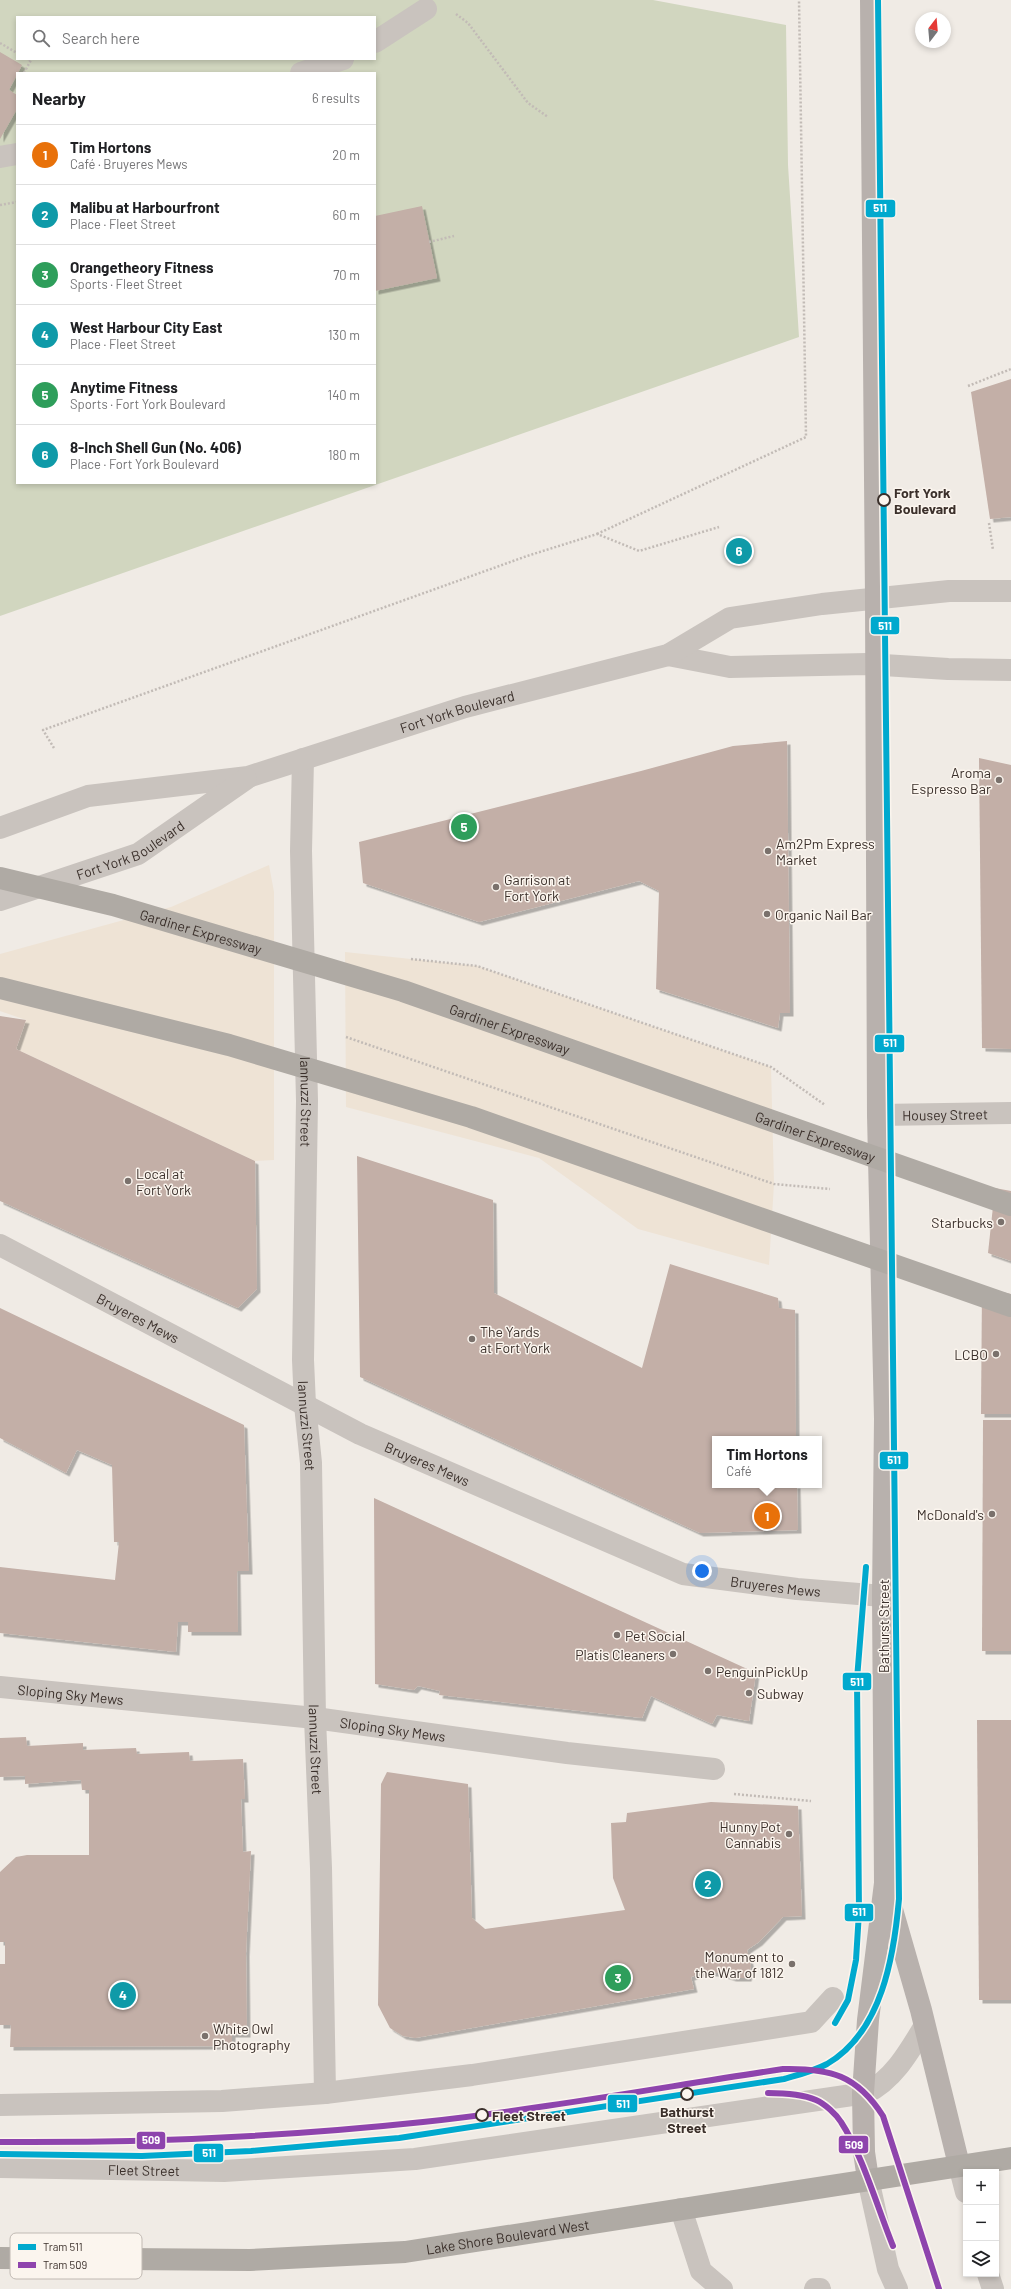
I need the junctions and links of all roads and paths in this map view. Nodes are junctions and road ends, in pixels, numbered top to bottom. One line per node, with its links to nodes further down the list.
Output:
1 (798, 0): 22 (path)
2 (871, 0): 25 (main road, Bathurst Street)
3 (426, 9): 4 (street); 11 (path)
4 (376, 41)
5 (0, 44): 6 (path)
6 (16, 52)
7 (31, 60): 9 (path)
8 (339, 65): 10 (street)
9 (25, 72)
10 (306, 72)
11 (548, 117)
12 (16, 154): 13 (street)
13 (0, 157)
14 (16, 202): 15 (path)
15 (0, 205)
16 (454, 236): 17 (path)
17 (429, 242)
18 (1011, 369): 19 (path)
19 (968, 386)
20 (989, 523): 23 (path)
21 (719, 528): 22 (path)
22 (596, 534): 29 (path)
23 (993, 550)
24 (1011, 591): 25 (street, Fort York Boulevard)
25 (876, 598): 26 (street, Fort York Boulevard); 27 (main road, Bathurst Street)
26 (668, 655): 27 (street, Fort York Boulevard); 30 (street, Fort York Boulevard)
27 (877, 664): 28 (street, Fort York Boulevard); 40 (main road, Bathurst Street)
28 (1011, 670)
29 (54, 748)
30 (303, 759): 31 (street, Fort York Boulevard); 45 (street, Iannuzzi Street)
31 (248, 778): 32 (street, Fort York Boulevard); 34 (street, Fort York Boulevard)
32 (0, 828)
33 (0, 878): 42 (highway, Gardiner Expressway, bridge)
34 (0, 900)
35 (407, 958): 38 (path)
36 (0, 988): 44 (highway, bridge)
37 (346, 1037): 41 (path)
38 (830, 1109)
39 (1011, 1112): 40 (street, Housey Street)
40 (878, 1115): 46 (main road, Bathurst Street)
41 (830, 1189)
42 (1011, 1205)
43 (0, 1245): 45 (street, Bruyeres Mews)
44 (1011, 1306)
45 (305, 1406): 46 (street, Bruyeres Mews); 48 (street, Iannuzzi Street)
46 (883, 1596): 51 (main road, Bathurst Street)
47 (0, 1687): 48 (street, Sloping Sky Mews)
48 (315, 1718): 49 (street, Sloping Sky Mews); 54 (street, Iannuzzi Street)
49 (714, 1769): 50 (path)
50 (811, 1801)
51 (885, 1884): 53 (main road, Bathurst Street); 55 (main road, Bathurst Street)
52 (833, 1998): 54 (street)
53 (924, 2027): 55 (street, Fleet Street); 58 (main road, Bathurst Street)
54 (325, 2093): 56 (street)
55 (863, 2093): 59 (street, Fleet Street); 60 (main road, Bathurst Street)
56 (0, 2105)
57 (1011, 2158): 58 (highway, Lake Shore Boulevard West)
58 (959, 2165): 60 (highway, Lake Shore Boulevard West); 61 (street, Bathurst Street)
59 (0, 2167)
60 (868, 2179): 62 (highway, Lake Shore Boulevard West); 70 (street, Bathurst Street)
61 (963, 2180)
62 (681, 2209): 65 (highway, Lake Shore Boulevard West); 67 (street)
63 (0, 2258): 64 (highway, Lake Shore Boulevard West)
64 (10, 2258)
65 (142, 2259)
66 (989, 2277): 71 (street)
67 (722, 2289)
68 (815, 2289): 69 (street)
69 (820, 2289)
70 (897, 2289)
71 (993, 2289)

